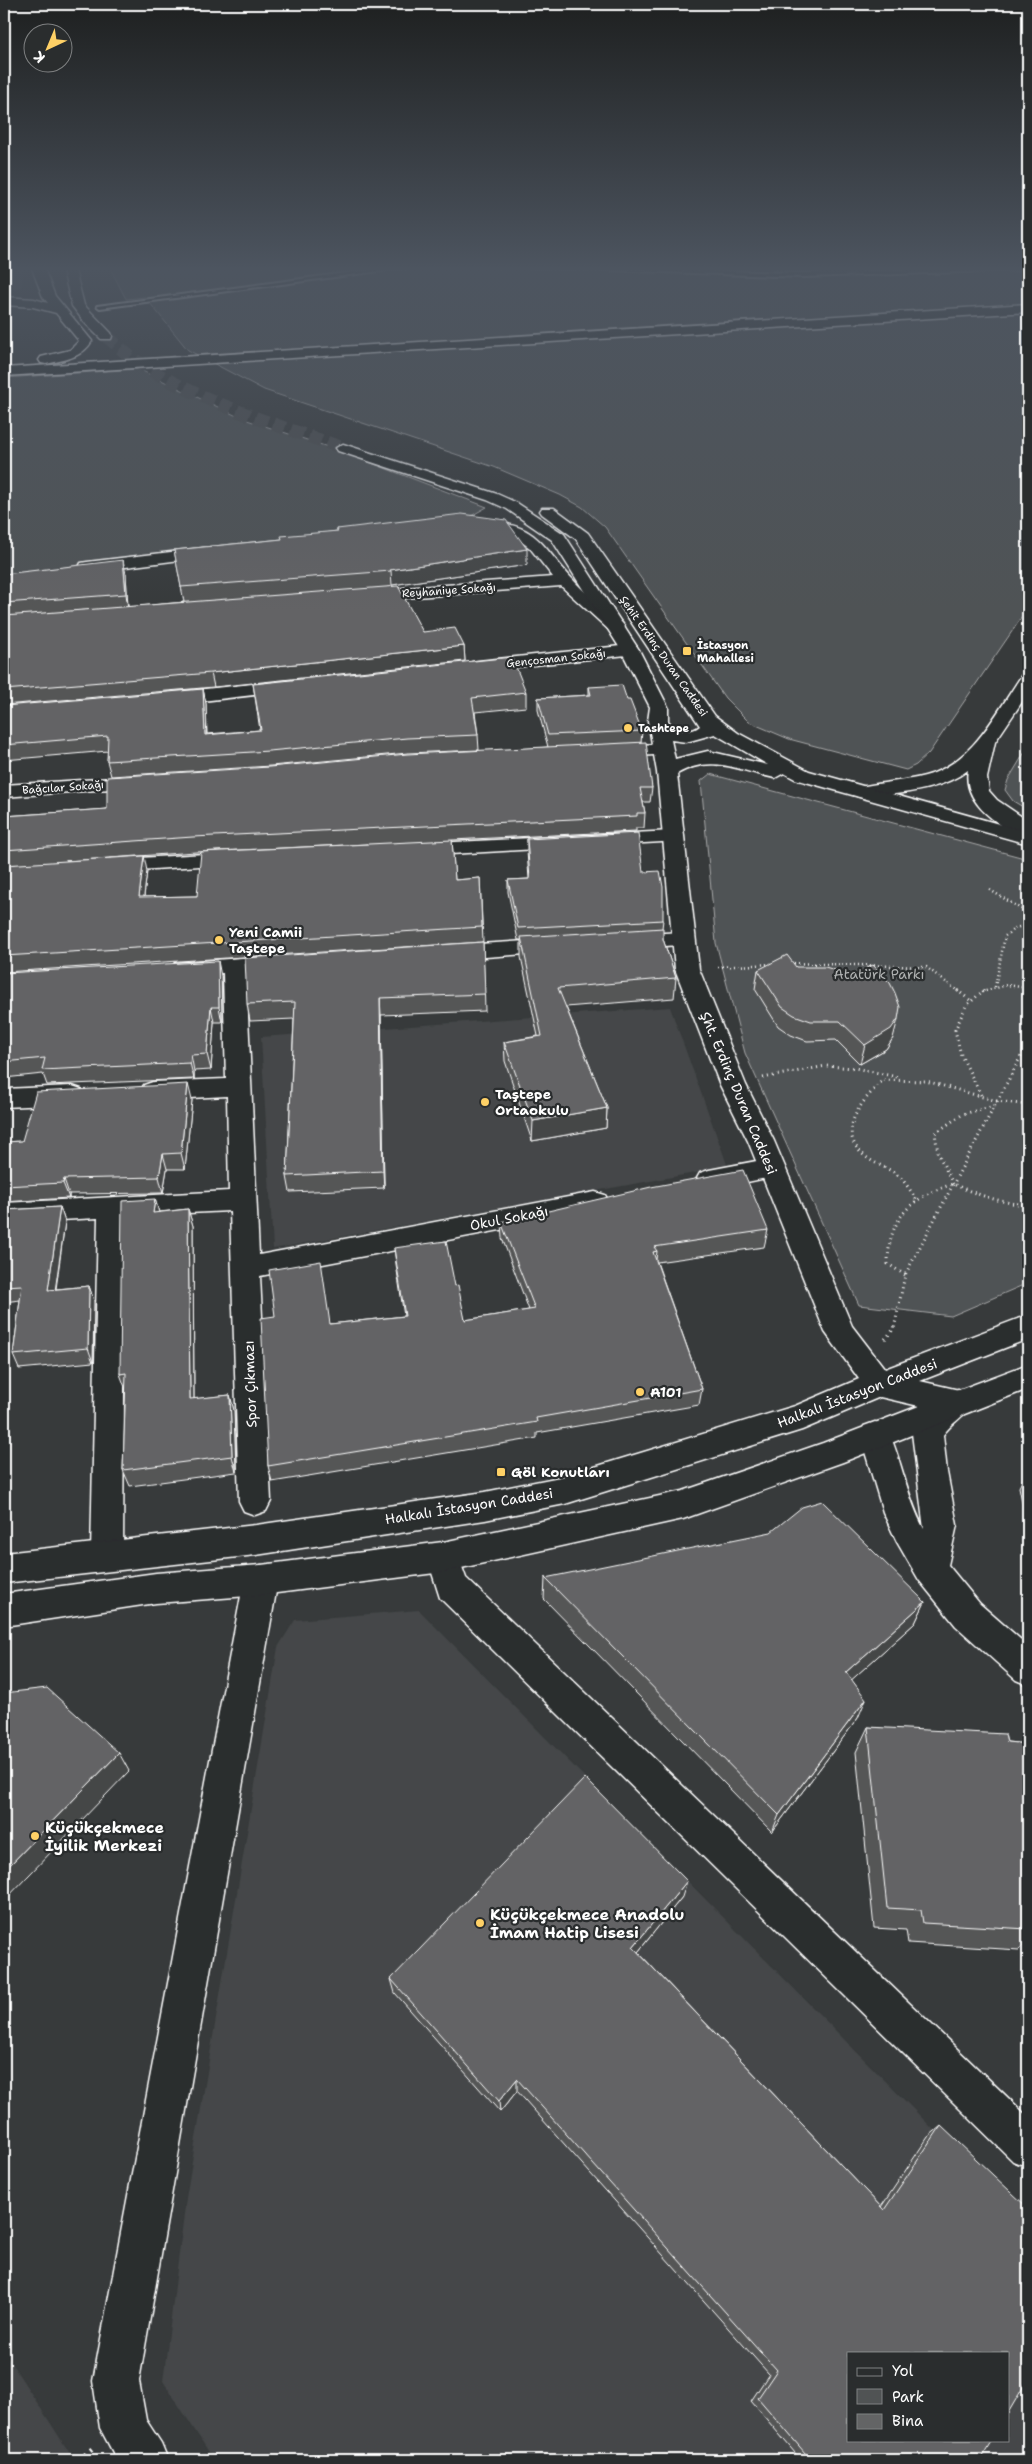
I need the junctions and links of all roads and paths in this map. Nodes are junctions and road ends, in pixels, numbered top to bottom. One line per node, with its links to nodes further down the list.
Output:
1 (462, 523): 4 (street)
2 (228, 551): 3 (street)
3 (72, 569)
4 (565, 581): 5 (street, Reyhaniye Sokağı); 6 (street)
5 (347, 598)
6 (616, 626): 7 (street, Şehit Erdinç Duran Caddesi); 12 (street, Şehit Erdinç Duran Caddesi)
7 (630, 650): 8 (street, Gençosman Sokağı); 13 (street, Şehit Erdinç Duran Caddesi)
8 (462, 668)
9 (1028, 678): 14 (street)
10 (313, 684): 11 (street)
11 (146, 701)
12 (708, 720): 13 (street); 18 (street, Şehit Erdinç Duran Caddesi)
13 (658, 721): 15 (street, Şehit Erdinç Duran Caddesi)
14 (986, 743): 21 (street); 22 (street)
15 (662, 750): 16 (street); 17 (street, Şht. Erdinç Duran Caddesi)
16 (594, 753)
17 (667, 772): 18 (street); 23 (street, Şht. Erdinç Duran Caddesi)
18 (802, 775): 21 (street, Şehit Erdinç Duran Caddesi)
19 (162, 781): 20 (street, Bağcılar Sokağı)
20 (4, 791)
21 (864, 792): 24 (street, Şehit Erdinç Duran Caddesi)
22 (1028, 830)
23 (673, 838): 25 (street); 31 (street, Şht. Erdinç Duran Caddesi)
24 (1028, 838)
25 (395, 851)
26 (256, 857): 27 (street)
27 (90, 867)
28 (990, 890): 29 (path)
29 (1028, 913)
30 (1028, 925): 39 (path)
31 (683, 939): 32 (street); 37 (street, Şht. Erdinç Duran Caddesi)
32 (424, 954)
33 (304, 961): 36 (street)
34 (783, 963): 41 (path)
35 (773, 964): 37 (path)
36 (234, 965): 38 (street); 45 (street, Spor Çıkmazı)
37 (687, 969): 44 (street, Şht. Erdinç Duran Caddesi)
38 (157, 970)
39 (995, 987): 40 (path); 41 (path)
40 (1028, 988)
41 (971, 1001): 48 (path)
42 (1028, 1043): 50 (path)
43 (905, 1079): 44 (path); 48 (path); 58 (path)
44 (733, 1085): 53 (street, Şht. Erdinç Duran Caddesi)
45 (238, 1087): 46 (street); 57 (street, Spor Çıkmazı)
46 (131, 1092)
47 (92, 1094): 49 (street)
48 (981, 1096): 50 (path)
49 (4, 1098)
50 (997, 1101): 51 (path); 52 (path)
51 (1028, 1105)
52 (994, 1106): 54 (path); 54 (path)
53 (772, 1168): 55 (street); 67 (street, Şht. Erdinç Duran Caddesi)
54 (953, 1184): 58 (path); 59 (path); 63 (path)
55 (685, 1185)
56 (616, 1198): 62 (street, Okul Sokağı)
57 (243, 1200): 60 (street); 62 (street, Spor Çıkmazı)
58 (916, 1200): 63 (path)
59 (1028, 1205)
60 (112, 1207): 61 (street); 72 (street)
61 (4, 1213)
62 (245, 1268): 70 (street, Spor Çıkmazı)
63 (905, 1275): 65 (path)
64 (1028, 1327): 67 (street, Halkalı İstasyon Caddesi)
65 (885, 1339)
66 (1028, 1376): 68 (street)
67 (879, 1384): 68 (street); 71 (street, Halkalı İstasyon Caddesi)
68 (958, 1402): 69 (street); 75 (street)
69 (875, 1435): 73 (street); 75 (street)
70 (255, 1501)
71 (256, 1540): 72 (street, Halkalı İstasyon Caddesi); 76 (street)
72 (107, 1555): 74 (street, Halkalı İstasyon Caddesi)
73 (443, 1557): 76 (street); 79 (street)
74 (4, 1568)
75 (931, 1569): 78 (street)
76 (261, 1580): 77 (street); 80 (street)
77 (4, 1610)
78 (1028, 1668)
79 (1028, 2146)
80 (144, 2460)

